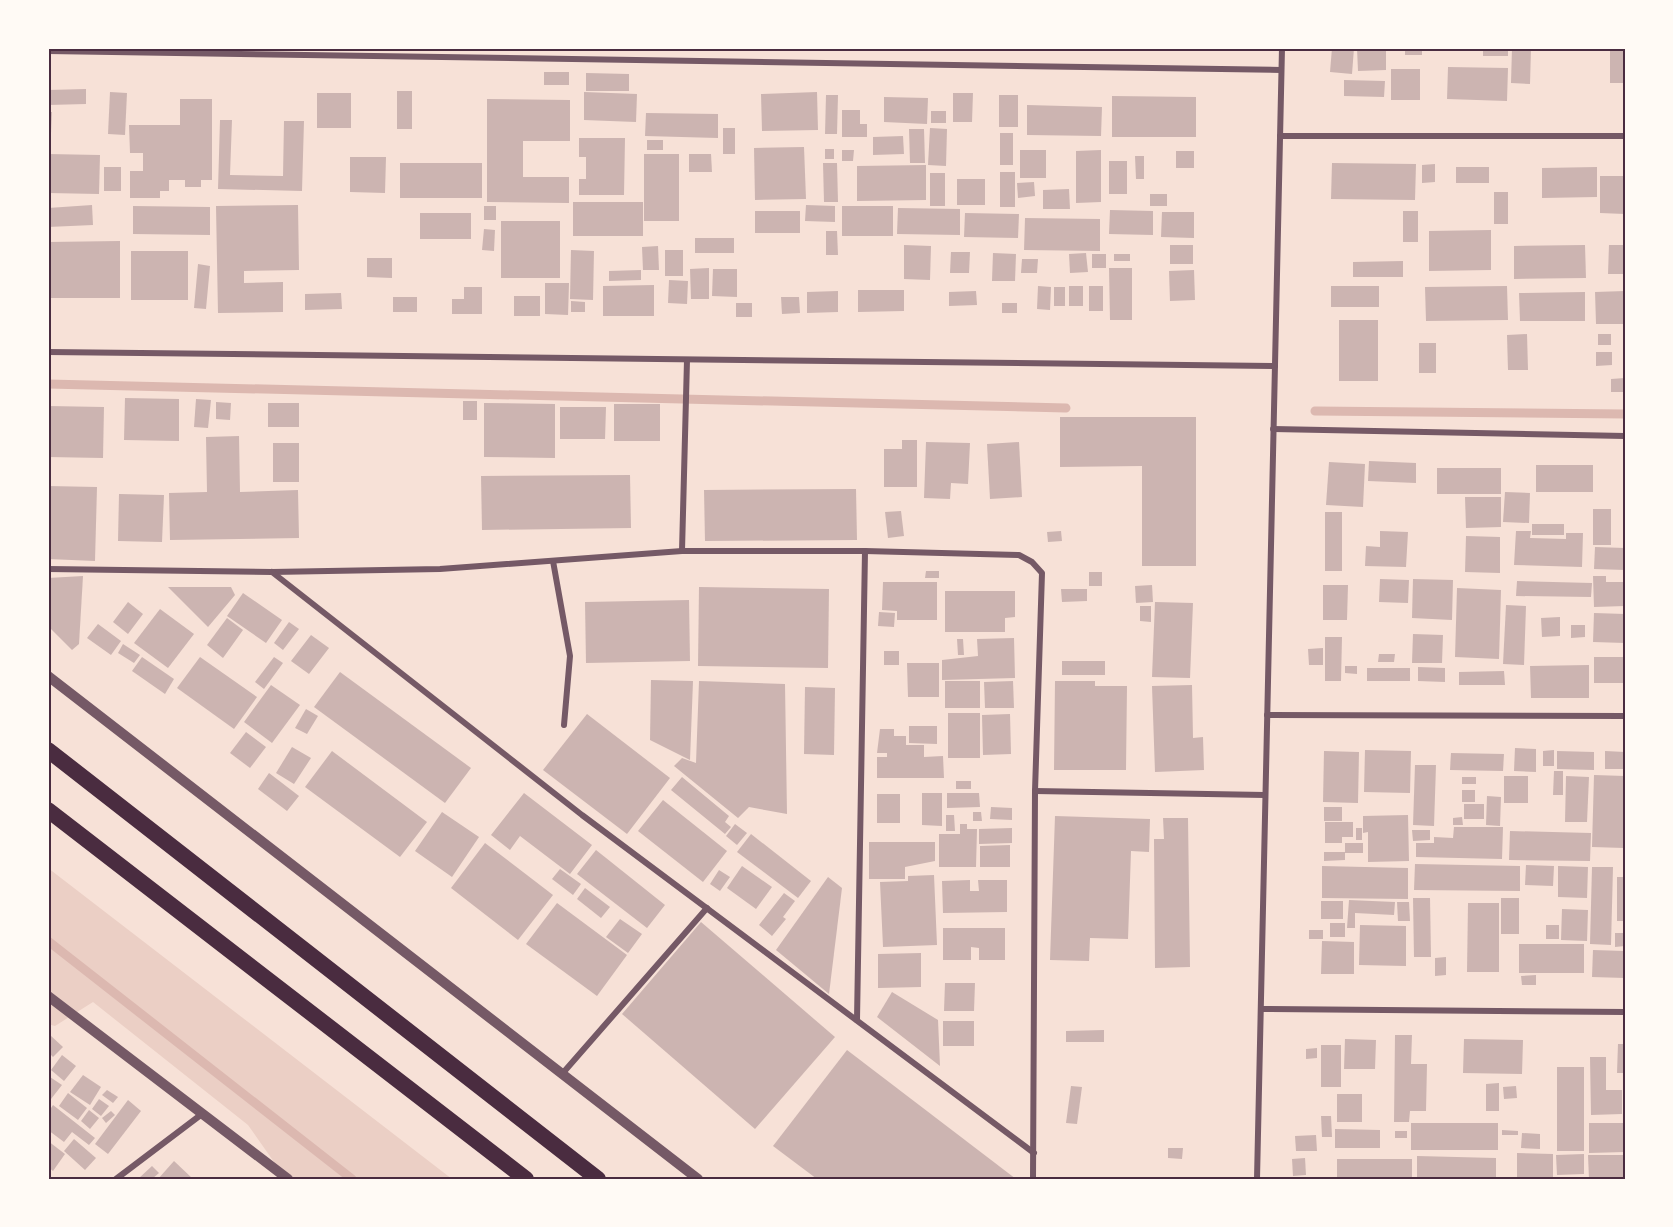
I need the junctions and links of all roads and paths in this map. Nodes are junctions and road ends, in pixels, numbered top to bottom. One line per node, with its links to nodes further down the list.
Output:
1 (1282, 48): 3 (street)
2 (48, 51): 3 (street)
3 (1281, 70): 4 (street)
4 (1280, 136): 5 (street); 8 (street)
5 (1625, 136)
6 (48, 352): 7 (street)
7 (687, 360): 8 (street); 11 (street)
8 (1275, 366): 9 (street)
9 (1273, 429): 10 (street); 17 (street)
10 (1625, 436)
11 (682, 551): 12 (street); 13 (street)
12 (865, 551): 21 (street); 28 (street)
13 (553, 561): 15 (street); 19 (street)
14 (48, 570): 15 (street)
15 (272, 572): 24 (street)
16 (48, 676): 29 (street)
17 (1267, 715): 18 (street); 22 (street)
18 (1625, 716)
19 (564, 725)
20 (48, 750): 35 (highway)
21 (1035, 792): 22 (street); 31 (street)
22 (1265, 795): 26 (street)
23 (48, 810): 34 (highway)
24 (707, 908): 28 (street); 29 (street)
25 (48, 996): 30 (street)
26 (1261, 1010): 27 (street); 38 (street)
27 (1625, 1012)
28 (857, 1020): 31 (street)
29 (561, 1074): 36 (street)
30 (203, 1113): 32 (street); 33 (street)
31 (1034, 1153): 37 (street)
32 (116, 1179)
33 (288, 1179)
34 (526, 1179)
35 (598, 1179)
36 (698, 1179)
37 (1034, 1179)
38 (1257, 1179)

